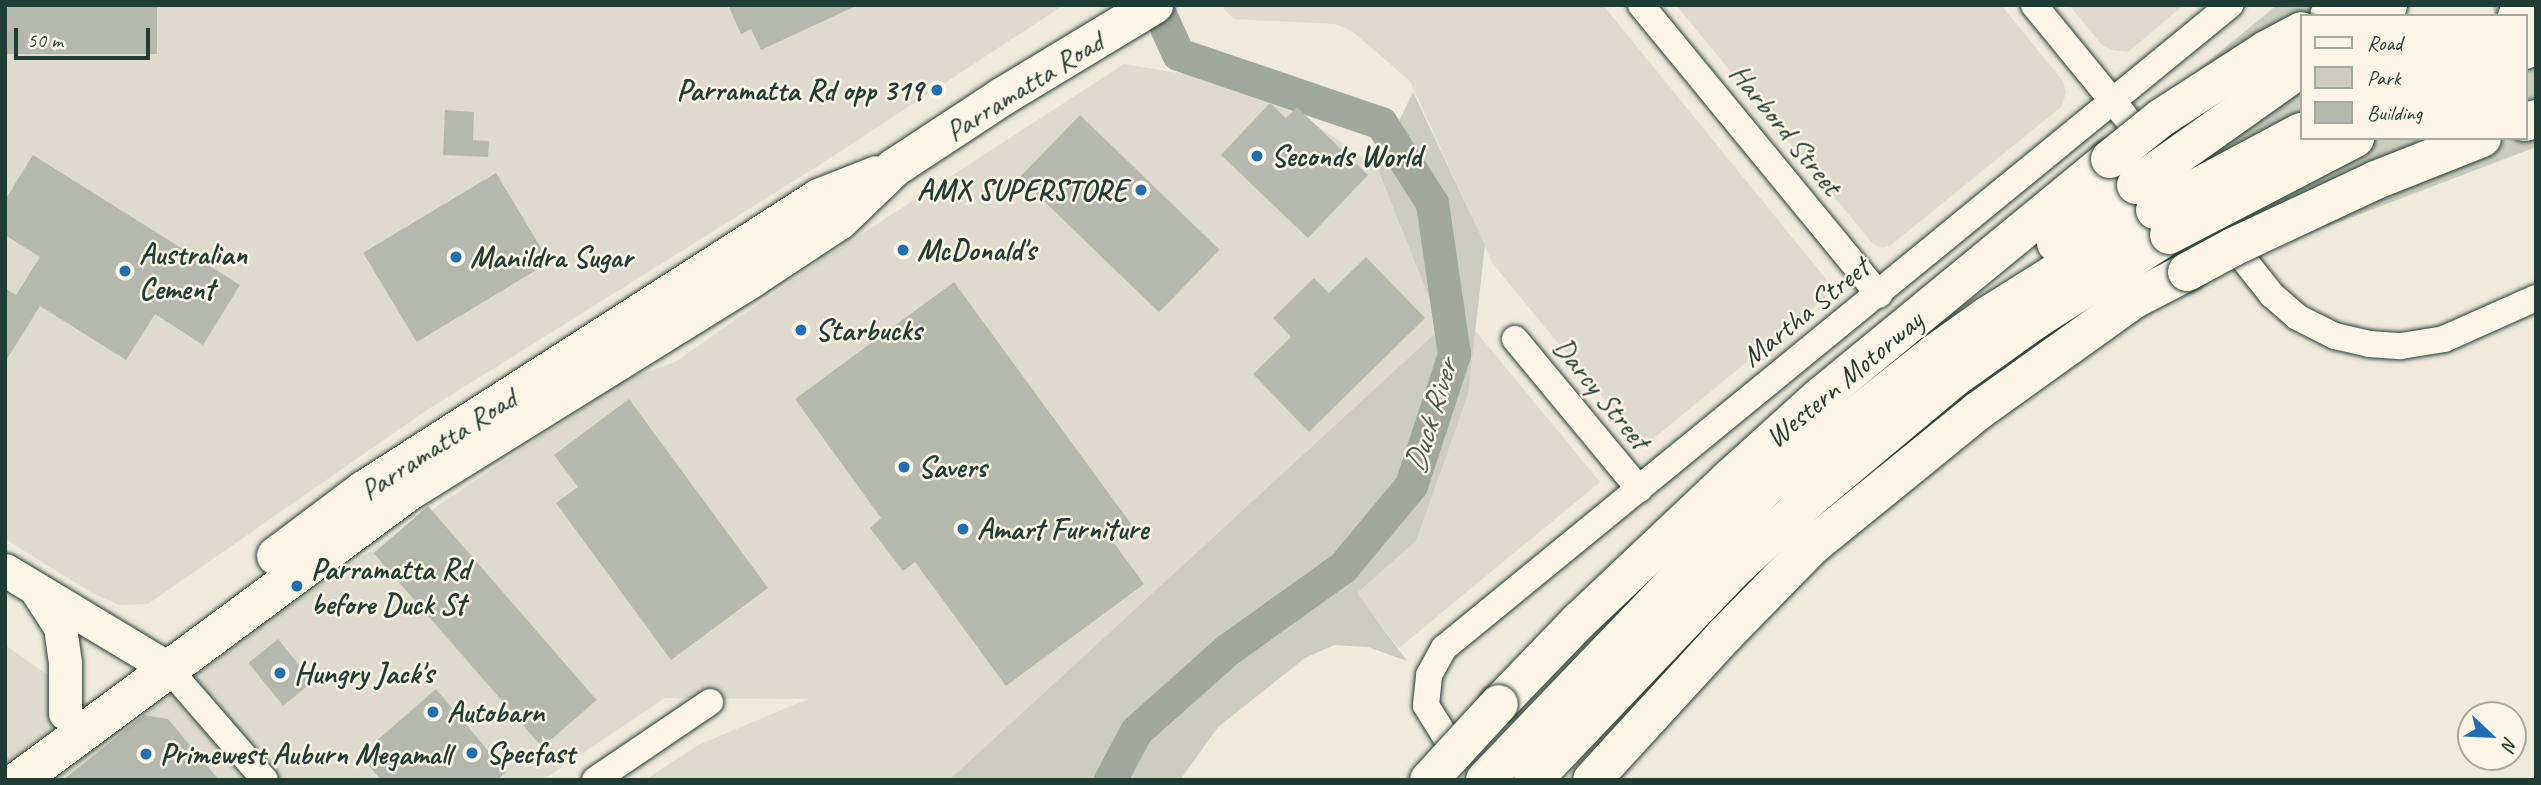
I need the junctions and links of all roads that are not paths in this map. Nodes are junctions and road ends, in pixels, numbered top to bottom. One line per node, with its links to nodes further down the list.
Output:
1 (1153, 5): 21 (highway, Parramatta Road)
2 (1641, 5): 15 (street, Harbord Street)
3 (2034, 5): 9 (street)
4 (2230, 5): 9 (street, Martha Street)
5 (2373, 9): 6 (highway)
6 (2342, 14)
7 (2300, 31): 13 (highway, Western Motorway, bridge)
8 (2300, 69): 13 (highway, bridge)
9 (2121, 111): 15 (street, Martha Street)
10 (2300, 132): 13 (highway, Western Motorway, bridge)
11 (2348, 140): 13 (highway, Western Motorway, bridge)
12 (2477, 140): 32 (highway, bridge)
13 (2142, 197): 26 (highway, Western Motorway); 26 (highway, Western Motorway); 30 (highway, Western Motorway, bridge)
14 (2245, 261): 16 (street)
15 (1880, 295): 18 (street, Martha Street)
16 (2536, 298)
17 (1515, 339): 18 (street, Darcy Street)
18 (1639, 489): 24 (street, Martha Street)
19 (5, 570): 20 (main road)
20 (34, 588): 21 (main road); 23 (main road)
21 (157, 660): 23 (highway, Parramatta Road); 27 (highway, Parramatta Road); 28 (street)
22 (710, 702): 29 (street)
23 (65, 713): 25 (highway, Parramatta Road)
24 (1445, 736)
25 (5, 759)
26 (1536, 760): 31 (highway, Western Motorway)
27 (19, 780)
28 (265, 780)
29 (595, 780)
30 (1429, 780)
31 (1485, 780)
32 (1592, 780)

